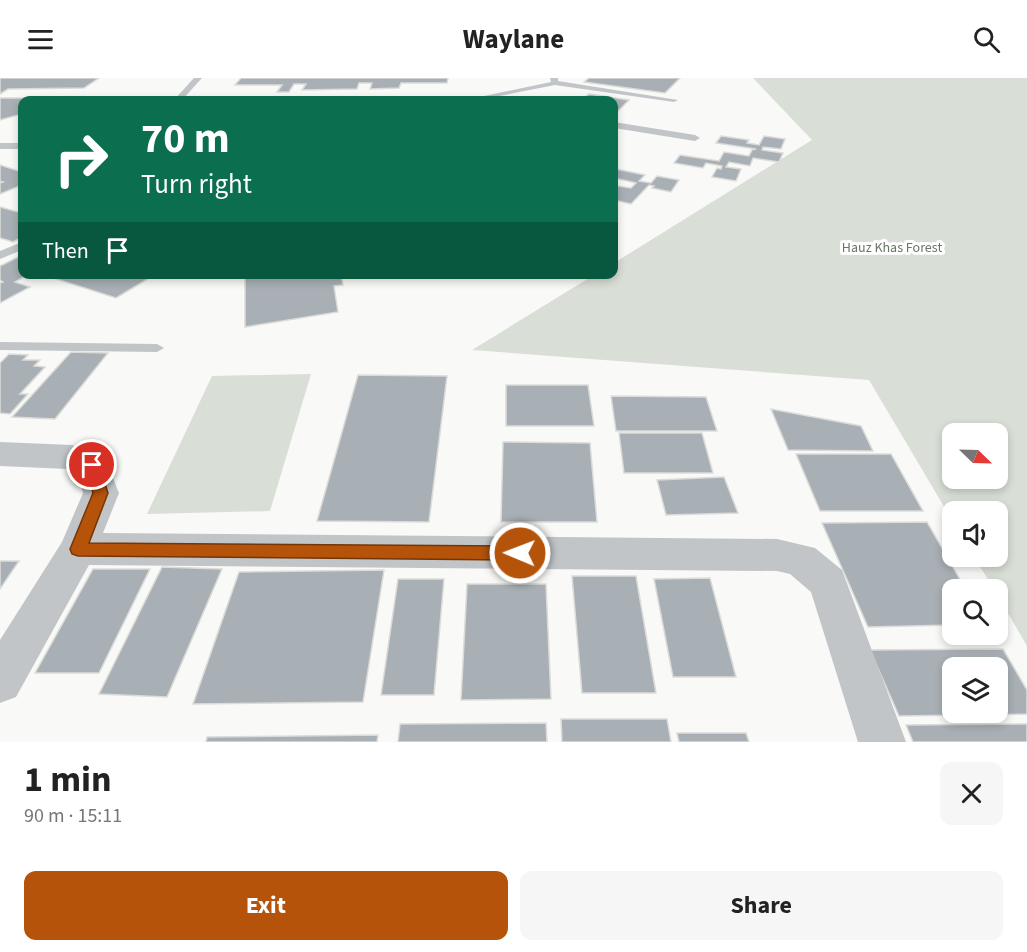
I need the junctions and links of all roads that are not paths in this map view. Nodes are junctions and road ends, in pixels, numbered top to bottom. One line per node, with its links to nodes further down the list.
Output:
1 (198, 78): 3 (lane)
2 (555, 81): 4 (lane); 5 (lane)
3 (182, 96)
4 (487, 96)
5 (674, 100)
6 (618, 126): 7 (lane)
7 (695, 138)
8 (18, 146): 9 (lane)
9 (0, 147)
10 (18, 248): 11 (lane)
11 (0, 255)
12 (0, 346): 13 (lane)
13 (157, 348)
14 (0, 454): 15 (street)
15 (78, 549): 16 (street); 17 (street)
16 (0, 681)
17 (882, 742)

